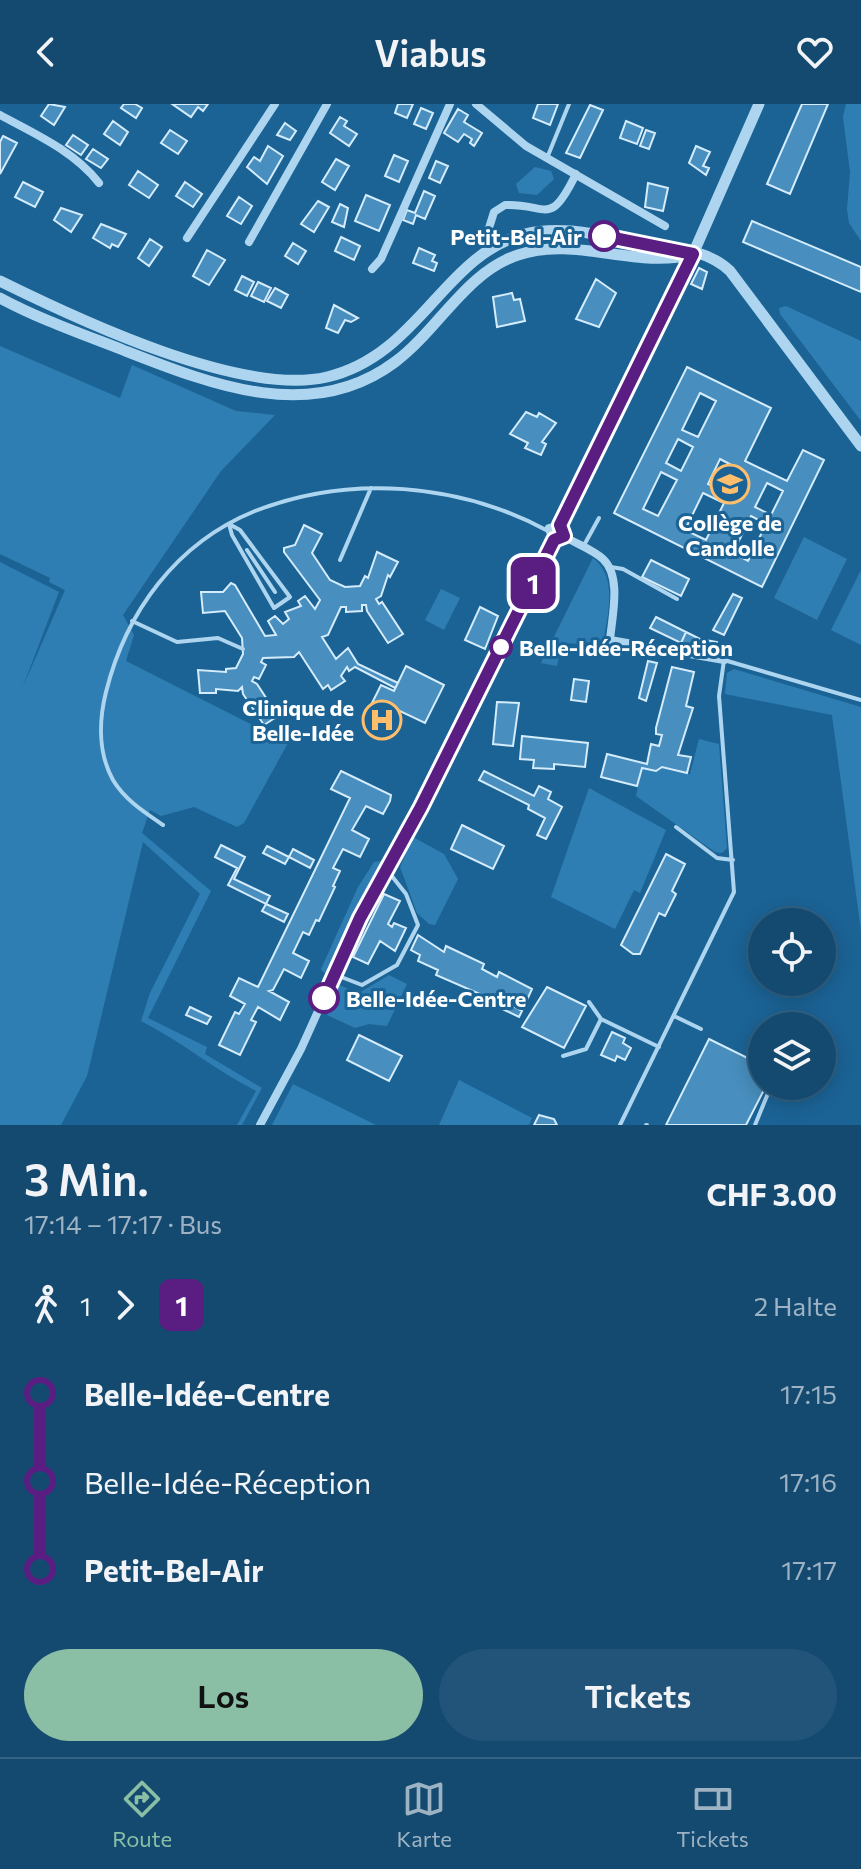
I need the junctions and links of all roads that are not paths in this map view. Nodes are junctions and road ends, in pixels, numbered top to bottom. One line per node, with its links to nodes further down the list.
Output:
1 (275, 104): 12 (street)
2 (327, 104): 13 (street)
3 (450, 104): 17 (street)
4 (476, 104): 8 (street)
5 (569, 104): 8 (lane)
6 (759, 104): 15 (street)
7 (0, 115): 10 (street)
8 (547, 158): 9 (street)
9 (576, 174): 11 (street); 14 (street)
10 (99, 183)
11 (665, 226)
12 (187, 238)
13 (249, 242)
14 (495, 246): 15 (street); 16 (street); 18 (street)
15 (693, 254): 16 (street); 20 (street); 24 (street)
16 (503, 261): 19 (street)
17 (372, 269)
18 (0, 281)
19 (0, 298)
20 (861, 446)
21 (371, 488): 23 (lane); 25 (lane); 30 (lane)
22 (599, 518): 28 (lane)
23 (229, 524): 29 (lane); 29 (lane); 34 (lane)
24 (560, 525): 25 (street); 26 (street)
25 (548, 531): 27 (street)
26 (564, 536): 27 (street); 28 (street)
27 (554, 540): 41 (street)
28 (583, 547): 31 (street)
29 (247, 550): 29 (lane); 32 (lane)
30 (340, 560)
31 (609, 567): 33 (lane); 36 (street)
32 (275, 592)
33 (677, 599)
34 (132, 621): 35 (lane); 38 (lane)
35 (243, 649)
36 (724, 660): 37 (lane); 40 (lane)
37 (861, 700)
38 (163, 825)
39 (676, 827): 40 (lane)
40 (733, 860): 44 (lane)
41 (387, 870): 42 (street); 42 (lane)
42 (334, 974): 50 (street)
43 (589, 1002): 45 (lane)
44 (674, 1016): 46 (lane); 47 (lane)
45 (601, 1019): 47 (lane); 48 (lane)
46 (701, 1029)
47 (659, 1047): 51 (lane)
48 (563, 1056)
49 (765, 1100): 52 (lane)
50 (260, 1125)
51 (620, 1125)
52 (755, 1125)

